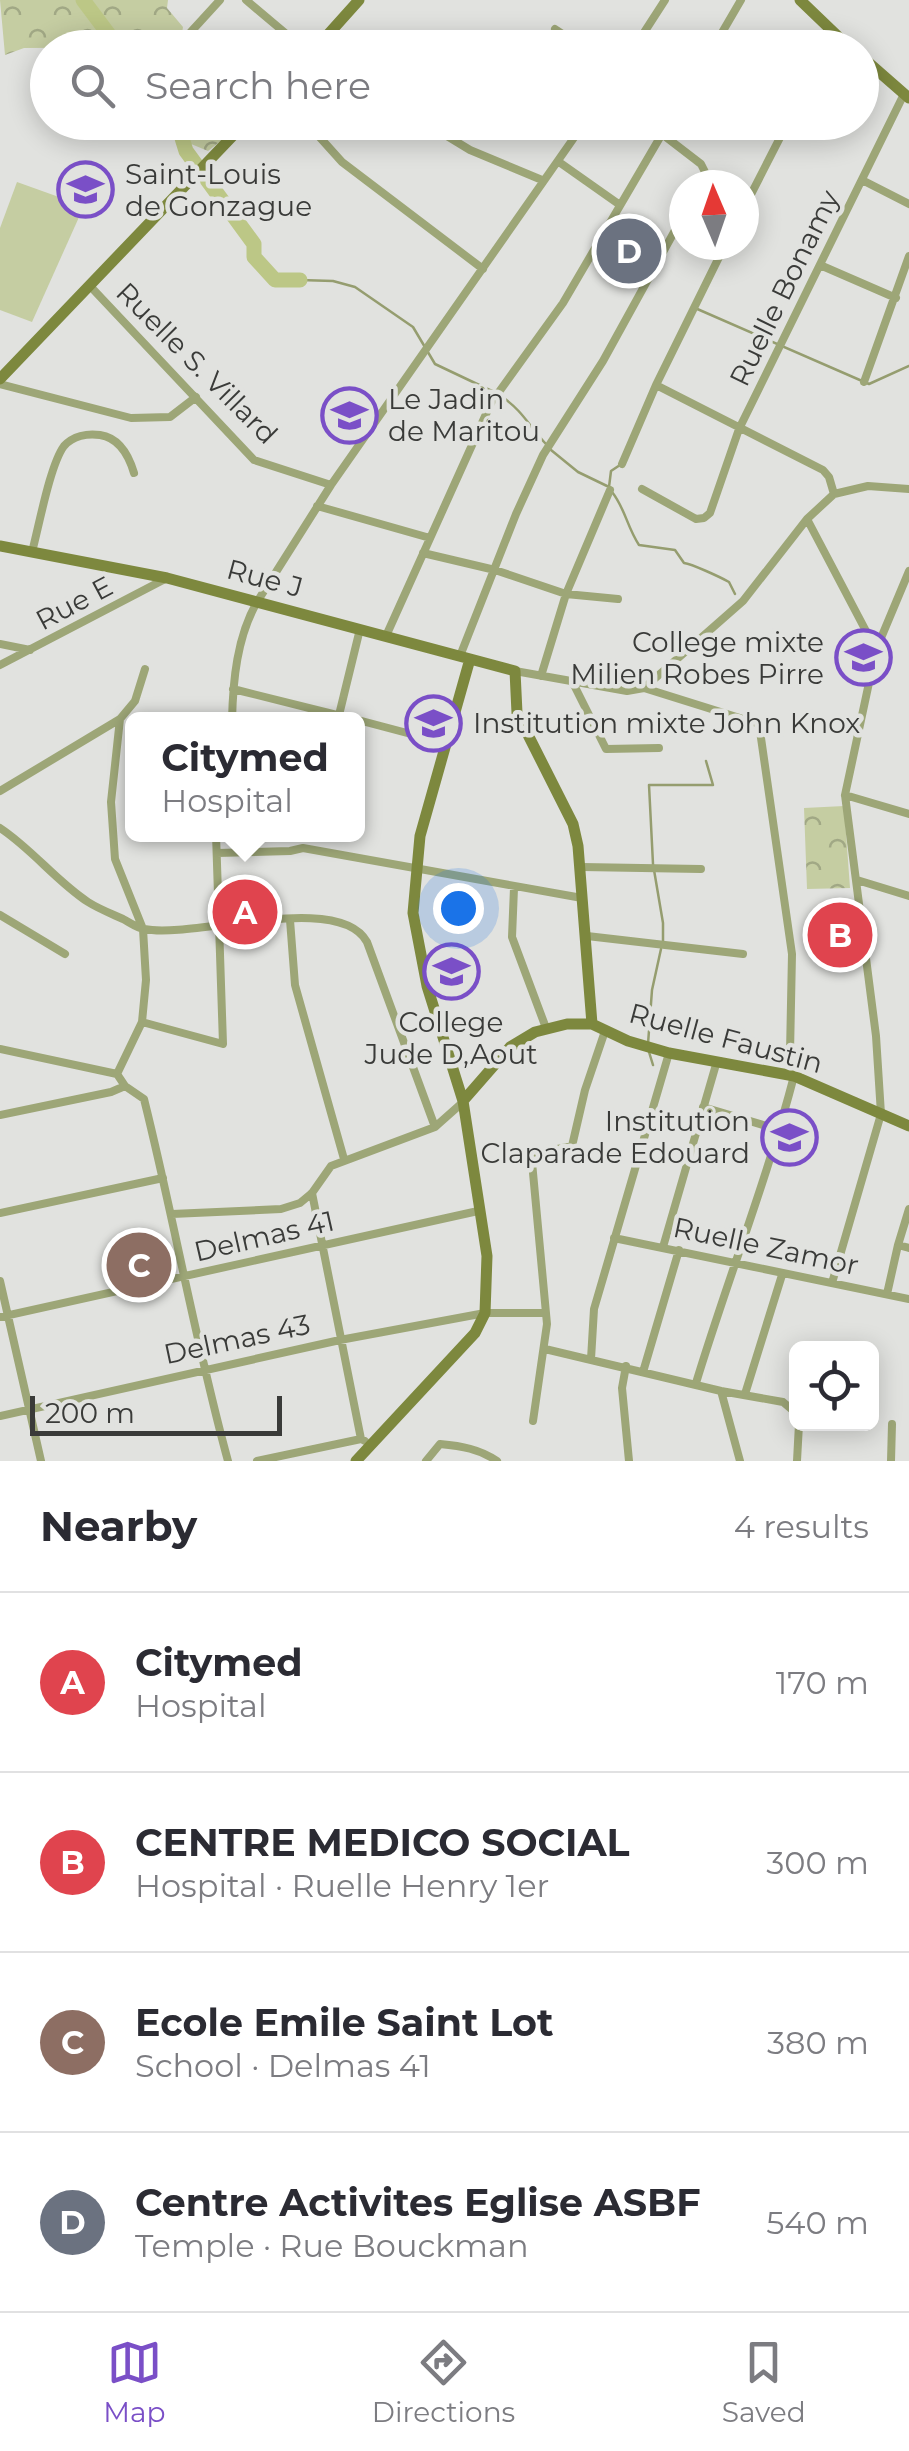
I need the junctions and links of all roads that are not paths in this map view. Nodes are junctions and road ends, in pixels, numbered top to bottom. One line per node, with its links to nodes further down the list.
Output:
1 (220, 0): 7 (street)
2 (246, 0): 8 (street)
3 (360, 0): 9 (street)
4 (665, 0): 10 (street)
5 (741, 0): 11 (street)
6 (800, 0): 12 (street)
7 (193, 30)
8 (282, 30)
9 (332, 30)
10 (646, 30)
11 (724, 30)
12 (831, 30)
13 (879, 73): 14 (street)
14 (906, 96): 26 (street, Ruelle Bonamy)
15 (230, 140): 34 (street)
16 (322, 140): 33 (street)
17 (454, 140): 25 (street)
18 (573, 140): 22 (street)
19 (658, 140): 28 (street)
20 (670, 140): 23 (street)
21 (779, 140): 24 (street)
22 (559, 162): 25 (street); 28 (street)
23 (704, 170)
24 (759, 179)
25 (542, 180): 33 (street)
26 (862, 180): 27 (street); 32 (street, Ruelle Bonamy)
27 (909, 204)
28 (620, 205): 50 (street)
29 (669, 241): 54 (street)
30 (909, 256): 35 (street)
31 (718, 260): 38 (street)
32 (820, 266): 35 (street); 40 (street, Ruelle Bonamy)
33 (483, 270): 43 (street)
34 (90, 286): 36 (street); 39 (street, Ruelle S. Villard)
35 (896, 298): 37 (street)
36 (0, 382): 39 (street)
37 (864, 382)
38 (656, 385): 40 (street); 41 (street)
39 (196, 398): 43 (street, Ruelle S. Villard)
40 (740, 429): 44 (street, Ruelle Bonamy); 47 (street)
41 (622, 464)
42 (134, 474): 52 (street)
43 (331, 485): 48 (street)
44 (642, 489)
45 (610, 490): 57 (street)
46 (909, 490): 47 (street)
47 (834, 494): 49 (street)
48 (317, 506): 50 (street); 59 (street)
49 (807, 518): 64 (street); 71 (street)
50 (430, 538): 53 (street)
51 (0, 546): 52 (street, Rue J)
52 (32, 552): 56 (street, Rue J)
53 (423, 553): 54 (street); 61 (street)
54 (495, 570): 57 (street); 65 (street)
55 (909, 571): 64 (street)
56 (167, 578): 59 (street, Rue J); 63 (street, Rue E)
57 (566, 594): 58 (street); 69 (street)
58 (618, 598)
59 (256, 602): 60 (street, Rue J); 72 (street)
60 (360, 629): 61 (street, Rue J); 76 (street)
61 (386, 636): 65 (street, Rue J)
62 (0, 644): 63 (street)
63 (32, 650): 66 (street, Rue E)
64 (876, 650): 83 (street)
65 (465, 658): 68 (street, Rue J); 80 (street)
66 (0, 664)
67 (145, 669): 73 (street)
68 (515, 670): 69 (street); 90 (street)
69 (540, 676): 70 (street)
70 (574, 683): 71 (street); 81 (street)
71 (644, 688): 110 (street)
72 (232, 689): 74 (street); 75 (street)
73 (126, 712)
74 (232, 712)
75 (319, 712)
76 (339, 712)
77 (125, 713): 78 (street)
78 (120, 719): 82 (street); 100 (street)
79 (365, 722): 80 (street)
80 (445, 743): 91 (street)
81 (660, 748)
82 (0, 791)
83 (845, 796): 84 (street); 93 (street)
84 (909, 814)
85 (0, 828): 100 (street)
86 (216, 842): 89 (street)
87 (304, 842): 88 (street)
88 (303, 848): 89 (street); 91 (street)
89 (216, 853): 99 (street)
90 (582, 866): 92 (street); 96 (street)
91 (417, 868): 94 (street); 115 (street)
92 (701, 870)
93 (857, 880): 95 (street); 118 (street)
94 (514, 888): 96 (street); 106 (street)
95 (909, 896)
96 (584, 898): 101 (street)
97 (0, 914): 102 (street)
98 (290, 920): 99 (street); 119 (street); 122 (street)
99 (220, 928): 100 (street); 104 (street)
100 (143, 929): 104 (street)
101 (587, 936): 103 (street); 105 (street)
102 (65, 954)
103 (743, 954)
104 (142, 1022): 112 (street)
105 (592, 1024): 106 (street, Ruelle Faustin); 107 (street, Ruelle Faustin)
106 (546, 1028): 115 (street, Ruelle Faustin)
107 (605, 1031): 109 (street, Ruelle Faustin); 143 (street)
108 (0, 1049): 112 (street)
109 (670, 1053): 111 (street, Ruelle Faustin); 129 (street)
110 (790, 1053)
111 (716, 1060): 113 (street, Ruelle Faustin); 116 (street)
112 (118, 1074): 114 (street)
113 (794, 1076): 118 (street, Ruelle Faustin); 121 (street)
114 (125, 1086): 117 (street); 123 (street)
115 (464, 1101): 119 (street, Ruelle Faustin); 126 (street)
116 (703, 1108): 121 (street); 132 (street)
117 (0, 1114)
118 (881, 1114): 120 (street, Ruelle Faustin); 139 (street)
119 (435, 1126): 122 (street, Ruelle Faustin)
120 (909, 1126)
121 (780, 1130): 135 (street)
122 (344, 1160): 124 (street, Ruelle Faustin)
123 (164, 1178): 127 (street); 128 (street)
124 (312, 1192): 128 (street, Ruelle Faustin); 131 (street)
125 (909, 1209): 130 (street)
126 (478, 1211): 131 (street, Delmas 41); 142 (street)
127 (0, 1213)
128 (172, 1214): 137 (street)
129 (614, 1238): 132 (street, Ruelle Zamor); 147 (street)
130 (898, 1245): 133 (street); 140 (street)
131 (322, 1246): 137 (street, Delmas 41); 145 (street)
132 (663, 1247): 134 (street, Ruelle Zamor)
133 (909, 1248)
134 (679, 1250): 135 (street, Ruelle Zamor); 150 (street)
135 (733, 1262): 136 (street, Ruelle Zamor); 151 (street)
136 (782, 1275): 139 (street, Ruelle Zamor); 153 (street)
137 (184, 1277): 144 (street, Delmas 41); 149 (street)
138 (0, 1281): 144 (street)
139 (832, 1282): 140 (street, Ruelle Zamor)
140 (887, 1294): 141 (street, Ruelle Zamor)
141 (909, 1299)
142 (485, 1313): 143 (street, Delmas 43); 145 (street, Delmas 43); 160 (street)
143 (544, 1313): 146 (street)
144 (4, 1316): 155 (street)
145 (340, 1340): 149 (street, Delmas 43); 160 (street)
146 (545, 1348): 147 (street); 157 (street)
147 (591, 1358): 148 (street)
148 (626, 1366): 150 (street); 167 (street)
149 (203, 1369): 155 (street, Delmas 43); 162 (street)
150 (643, 1372): 151 (street)
151 (696, 1383): 152 (street)
152 (722, 1391): 153 (street); 168 (street)
153 (745, 1394): 154 (street)
154 (789, 1406)
155 (28, 1409): 156 (street, Delmas 43); 161 (street)
156 (0, 1416)
157 (533, 1421)
158 (892, 1424): 170 (street)
159 (799, 1431): 169 (street)
160 (366, 1442): 163 (street); 164 (street)
161 (41, 1461)
162 (228, 1461)
163 (257, 1461)
164 (356, 1461)
165 (426, 1461): 166 (street)
166 (496, 1461)
167 (629, 1461)
168 (740, 1461)
169 (797, 1461)
170 (891, 1461)

